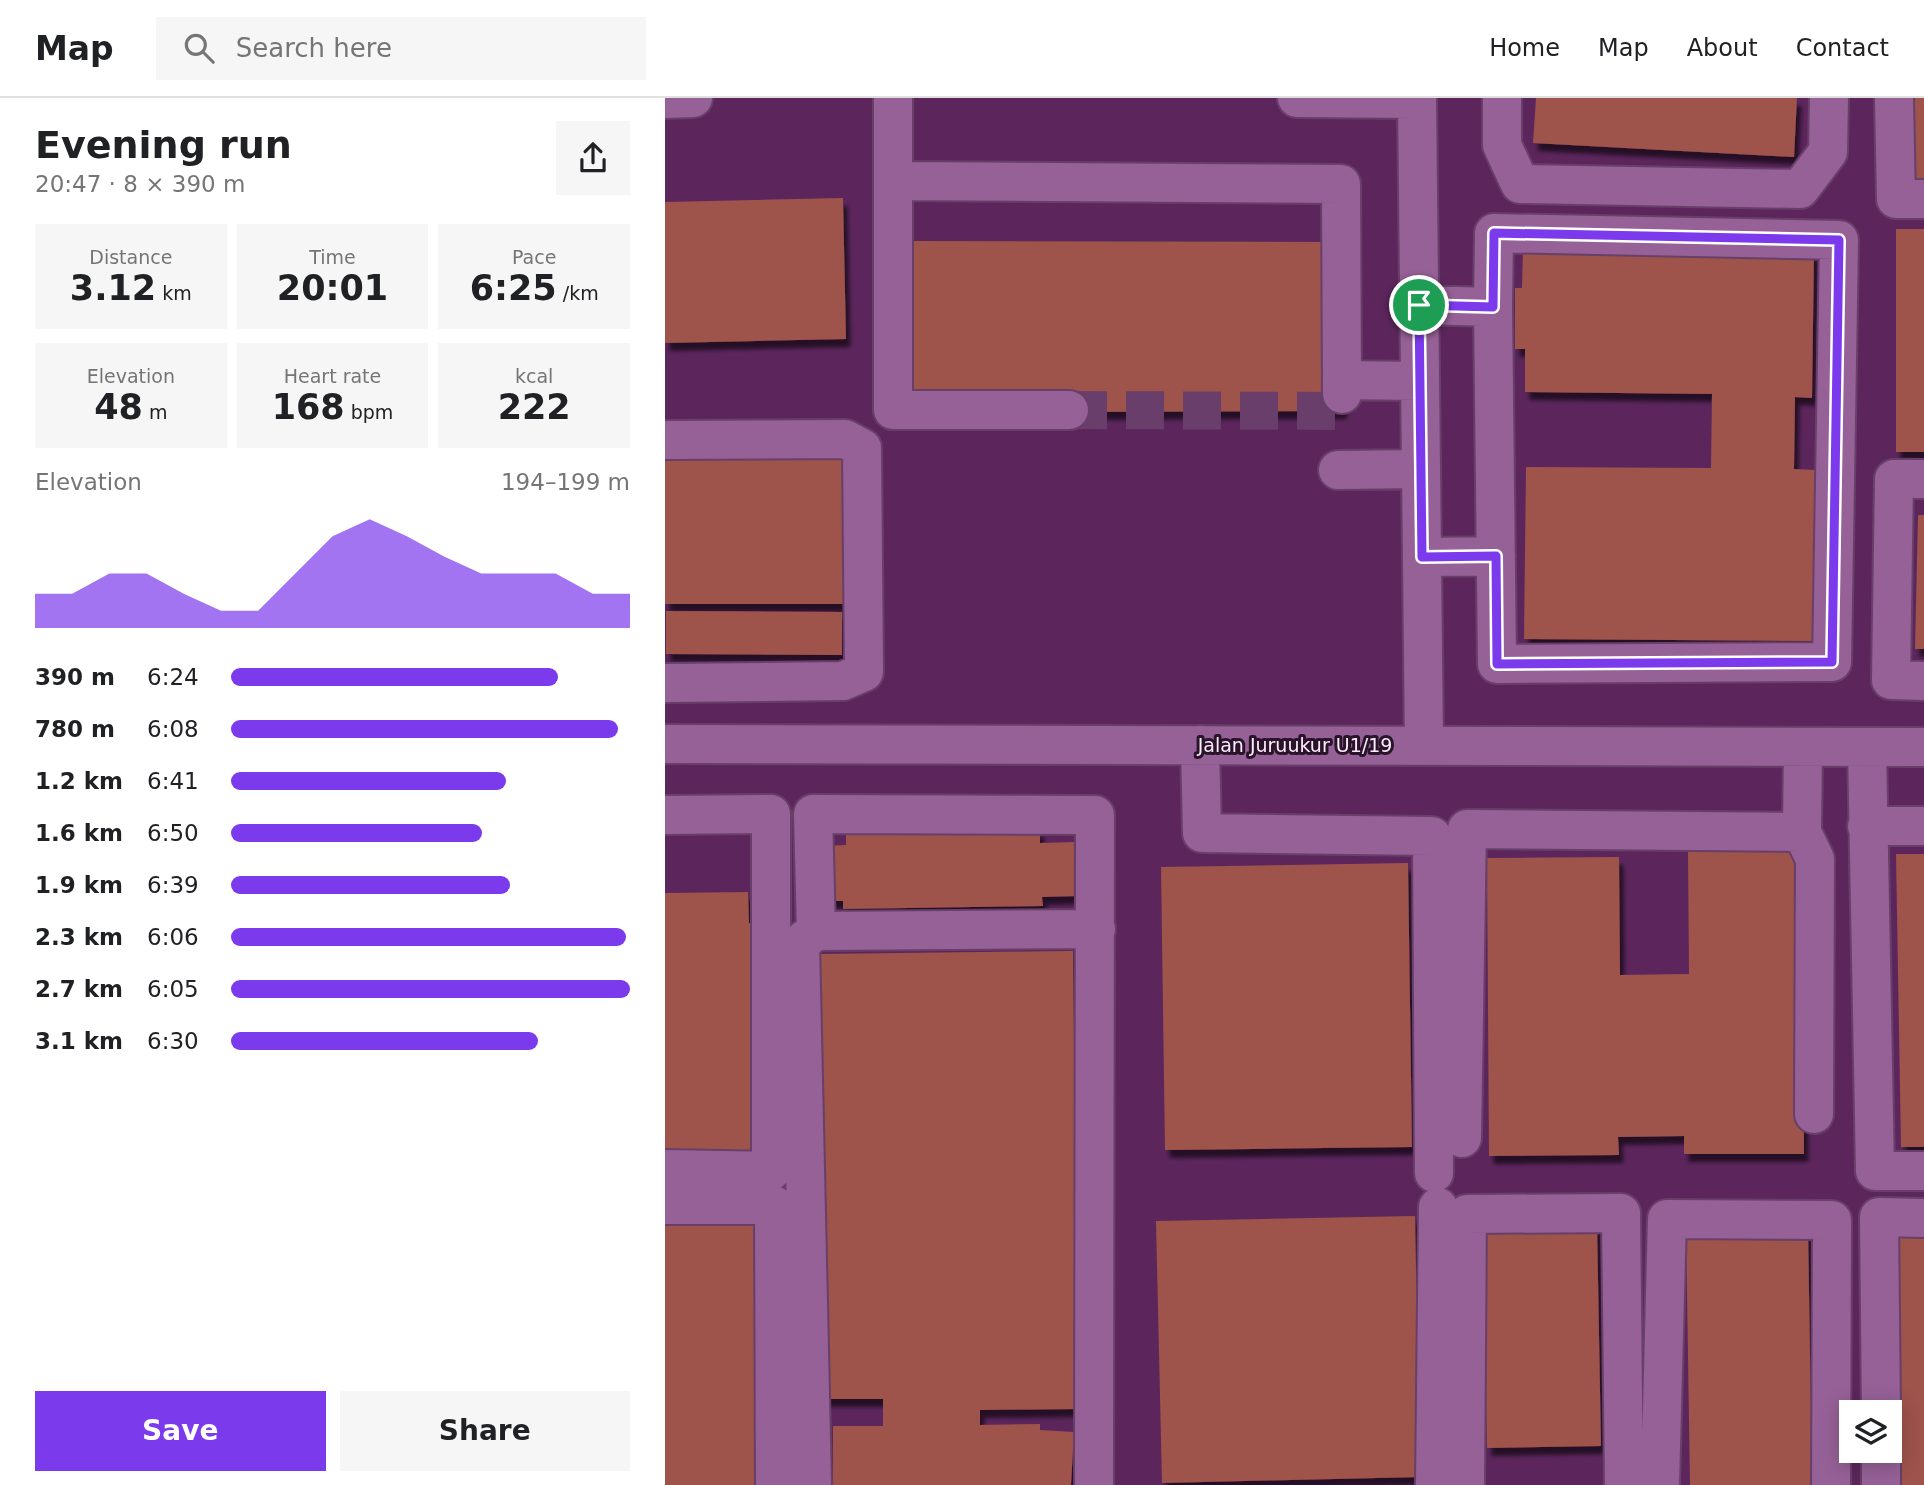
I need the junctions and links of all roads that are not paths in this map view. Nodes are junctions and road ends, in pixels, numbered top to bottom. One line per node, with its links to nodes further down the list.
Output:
1 (693, 98): 7 (street)
2 (893, 98): 9 (street)
3 (1297, 98): 8 (street)
4 (1502, 98): 5 (street)
5 (1829, 98)
6 (1894, 98): 10 (street)
7 (665, 99)
8 (1417, 99): 11 (street)
9 (894, 181): 13 (street); 14 (street)
10 (1924, 199)
11 (1419, 305): 12 (street); 13 (street)
12 (1493, 307): 19 (street); 19 (street)
13 (1420, 381): 16 (street)
14 (1069, 411)
15 (665, 440): 22 (street)
16 (1421, 469): 17 (street); 20 (street)
17 (1338, 470)
18 (1924, 479): 21 (street)
19 (1496, 556): 20 (street)
20 (1422, 557): 25 (street)
21 (1924, 681)
22 (665, 683)
23 (665, 744): 24 (street, Jalan Juruukur U1/19)
24 (1200, 745): 25 (street, Jalan Juruukur U1/19); 46 (street)
25 (1424, 745): 28 (street, Jalan Juruukur U1/19)
26 (1867, 747): 27 (street, Jalan Juruukur U1/19); 28 (street, Jalan Juruukur U1/19); 30 (street)
27 (1924, 747)
28 (1803, 748): 32 (street)
29 (665, 815): 37 (street)
30 (1867, 826): 31 (street); 38 (street)
31 (1924, 826)
32 (1802, 832): 35 (street); 36 (street)
33 (1095, 929): 34 (street); 34 (street); 45 (street)
34 (816, 931): 44 (street)
35 (1814, 1114)
36 (1462, 1138)
37 (665, 1169)
38 (1924, 1171)
39 (665, 1205): 43 (street)
40 (1924, 1218): 41 (street)
41 (1881, 1400)
42 (1881, 1463): 51 (street)
43 (775, 1485)
44 (812, 1485)
45 (1094, 1485)
46 (1435, 1485)
47 (1465, 1485): 48 (street)
48 (1624, 1485)
49 (1660, 1485): 50 (street)
50 (1831, 1485)
51 (1881, 1485)

